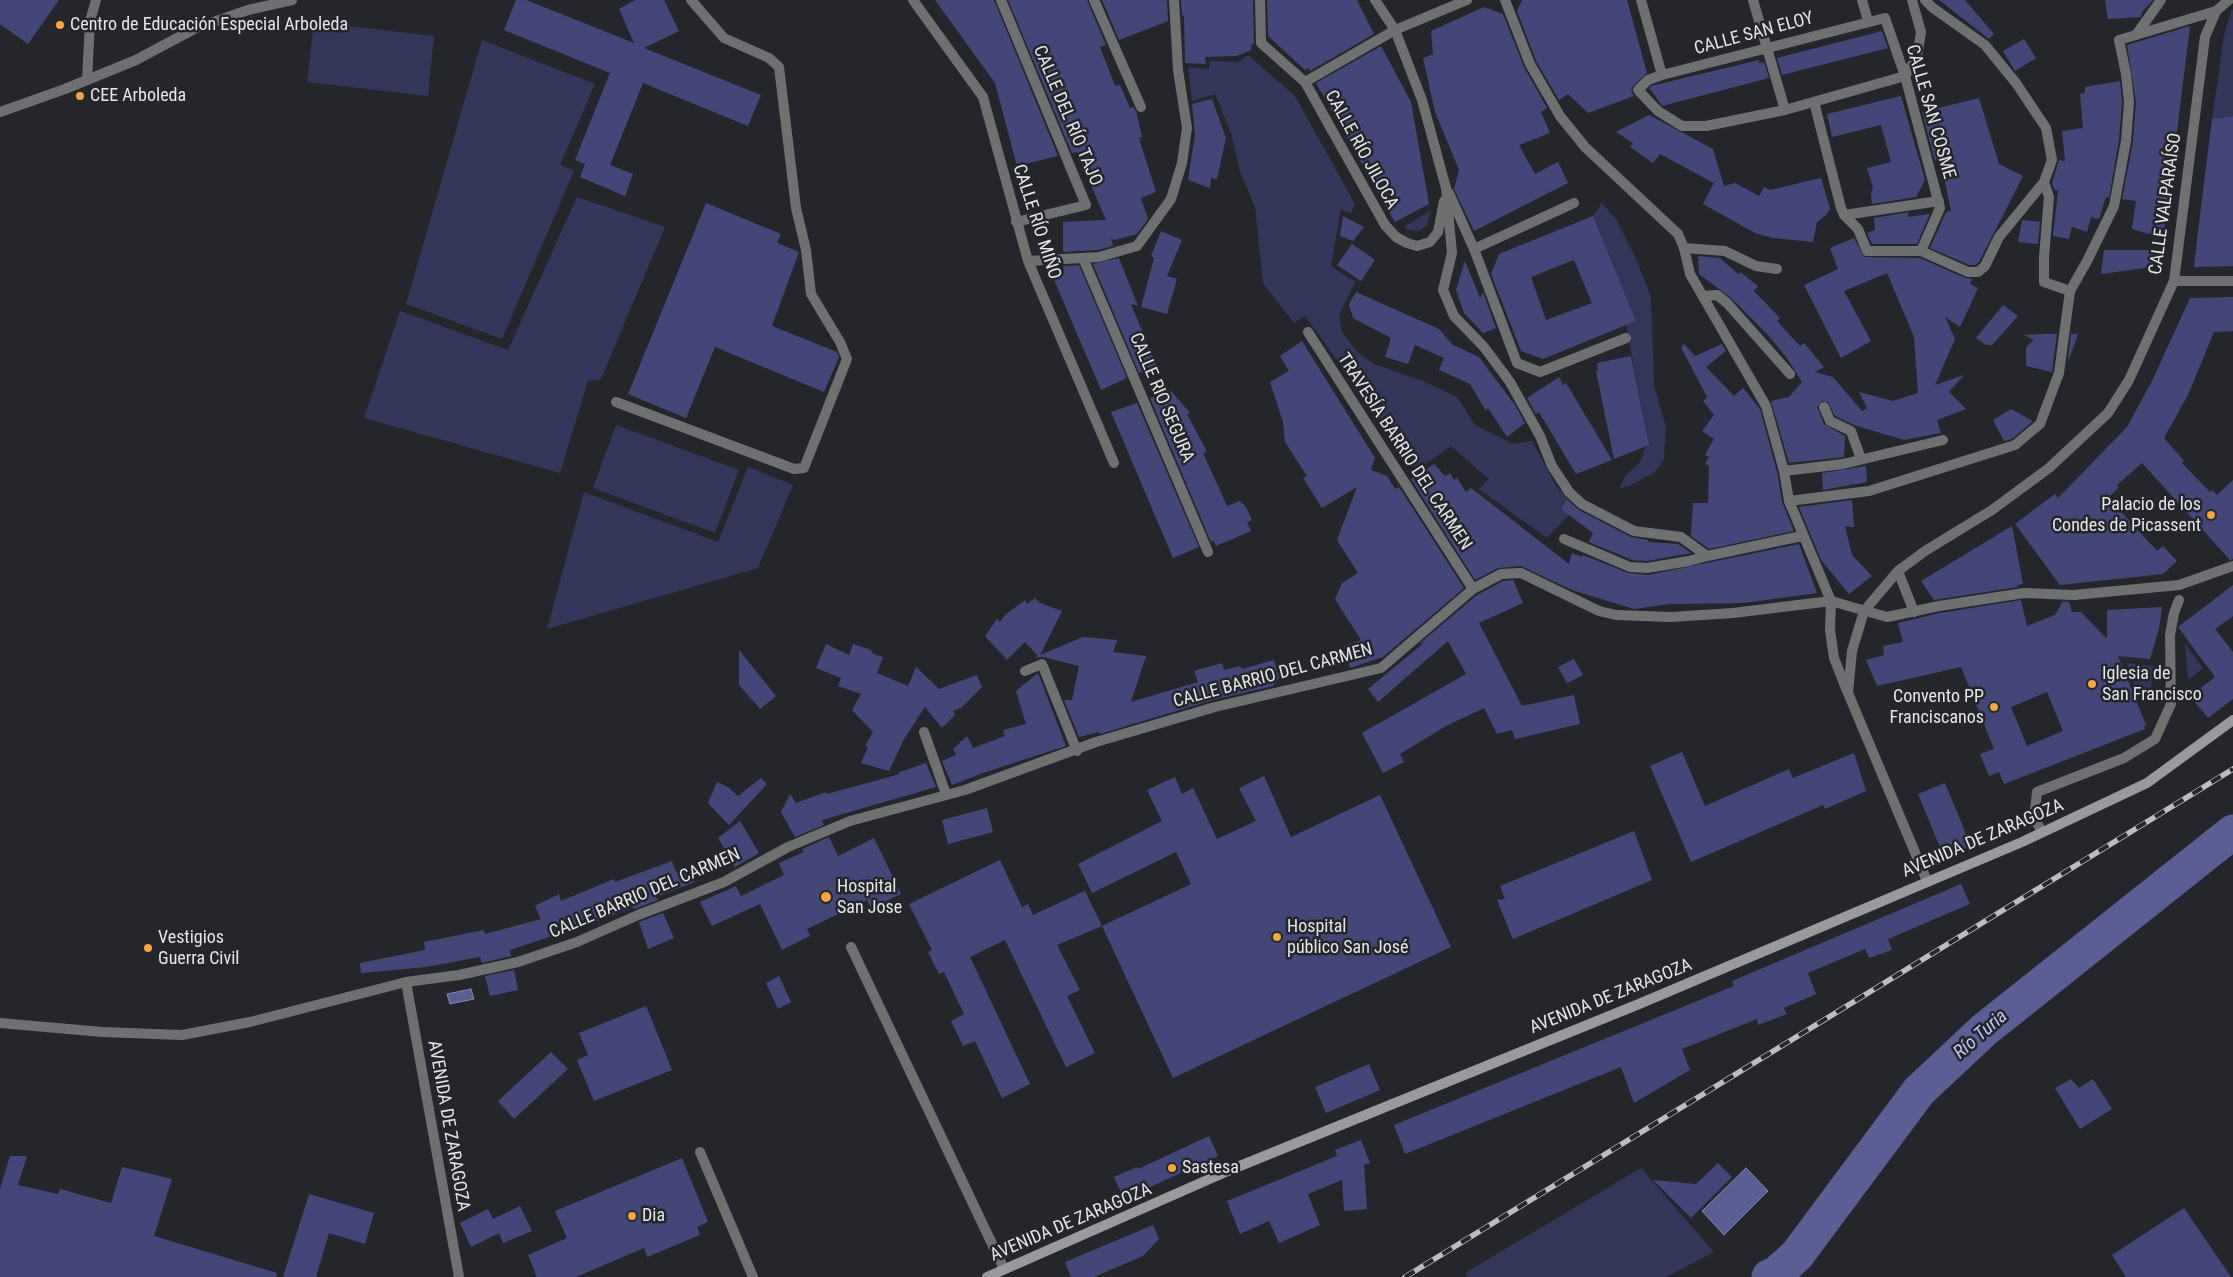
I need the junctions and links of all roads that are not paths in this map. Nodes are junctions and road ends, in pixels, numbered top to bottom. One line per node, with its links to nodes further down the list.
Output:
1 (96, 0): 26 (street)
2 (292, 0): 26 (street)
3 (691, 0): 51 (street)
4 (913, 0): 37 (street, CALLE RÍO MIÑO)
5 (1001, 0): 37 (street, CALLE DEL RÍO TAJO)
6 (1094, 0): 29 (street)
7 (1174, 0): 41 (street)
8 (1260, 0): 27 (street, CALLE RÍO JILOCA)
9 (1375, 0): 21 (street)
10 (1467, 0): 21 (street)
11 (1505, 0): 38 (street)
12 (1641, 0): 24 (street)
13 (1753, 0): 23 (street)
14 (1862, 0): 20 (street)
15 (1912, 0): 25 (street)
16 (1925, 0): 32 (street)
17 (2161, 0): 22 (street)
18 (2229, 0): 19 (street, CALLE VALPARAÍSO)
19 (2216, 11): 22 (street); 44 (street, CALLE VALPARAÍSO)
20 (1868, 21): 23 (street, CALLE SAN ELOY); 25 (street, CALLE SAN COSME)
21 (1395, 30): 27 (street); 33 (street)
22 (2136, 35): 46 (street)
23 (1766, 49): 24 (street, CALLE SAN ELOY); 30 (street)
24 (1662, 75): 30 (street, CALLE SAN ELOY)
25 (1906, 76): 28 (street); 34 (street, CALLE SAN COSME)
26 (87, 80): 31 (street)
27 (1305, 82): 33 (street, CALLE RÍO JILOCA)
28 (1814, 102): 30 (street); 36 (street)
29 (1141, 107)
30 (1785, 110)
31 (0, 112)
32 (2044, 182): 40 (street); 46 (street)
33 (1446, 188): 39 (street); 61 (street)
34 (1939, 201): 36 (street); 40 (street, CALLE SAN COSME)
35 (1574, 203): 39 (street)
36 (1844, 215): 40 (street)
37 (1016, 222): 42 (street, CALLE RÍO MIÑO)
38 (1684, 248): 43 (street); 47 (street)
39 (1474, 249): 49 (street)
40 (1921, 251)
41 (1083, 258): 42 (street); 60 (street, CALLE RIO SEGURA)
42 (1028, 261): 55 (street, CALLE RÍO MIÑO)
43 (1777, 269)
44 (2174, 281): 45 (street); 63 (street, CALLE VALPARAÍSO)
45 (2233, 281)
46 (2070, 290): 57 (street)
47 (1704, 296): 50 (street); 56 (street)
48 (1308, 332): 64 (street, TRAVESÍA BARRIO DEL CARMEN)
49 (1626, 338)
50 (1790, 374)
51 (616, 402)
52 (1824, 406): 54 (street)
53 (1943, 440): 54 (street)
54 (1861, 459): 56 (street)
55 (1114, 464)
56 (1784, 471): 57 (street)
57 (1789, 501): 58 (street)
58 (1802, 536): 61 (street); 66 (street)
59 (1564, 539): 61 (street)
60 (1208, 552)
61 (1707, 556)
62 (2233, 566): 68 (street)
63 (1898, 571): 67 (street, CALLE VALPARAÍSO); 68 (street)
64 (1473, 589): 66 (street, CALLE BARRIO DEL CARMEN); 73 (street, CALLE BARRIO DEL CARMEN)
65 (2180, 600): 75 (street)
66 (1831, 601): 67 (street); 70 (street, CALLE VALPARAÍSO)
67 (1864, 611): 68 (street); 70 (street, CALLE VALPARAÍSO)
68 (1914, 612)
69 (1025, 671): 73 (street)
70 (1848, 693): 76 (street, CALLE VALPARAÍSO)
71 (2233, 720): 75 (main road, AVENIDA DE ZARAGOZA)
72 (924, 732): 74 (street)
73 (1077, 751): 74 (street, CALLE BARRIO DEL CARMEN)
74 (946, 794): 78 (street, CALLE BARRIO DEL CARMEN)
75 (2042, 832): 76 (main road, AVENIDA DE ZARAGOZA)
76 (1927, 881): 81 (main road, AVENIDA DE ZARAGOZA)
77 (850, 947): 81 (street)
78 (406, 982): 79 (street, CALLE BARRIO DEL CARMEN); 82 (street, AVENIDA DE ZARAGOZA)
79 (0, 1023)
80 (700, 1152): 83 (street)
81 (1004, 1270): 84 (main road, AVENIDA DE ZARAGOZA)
82 (459, 1277)
83 (752, 1277)
84 (986, 1277)

